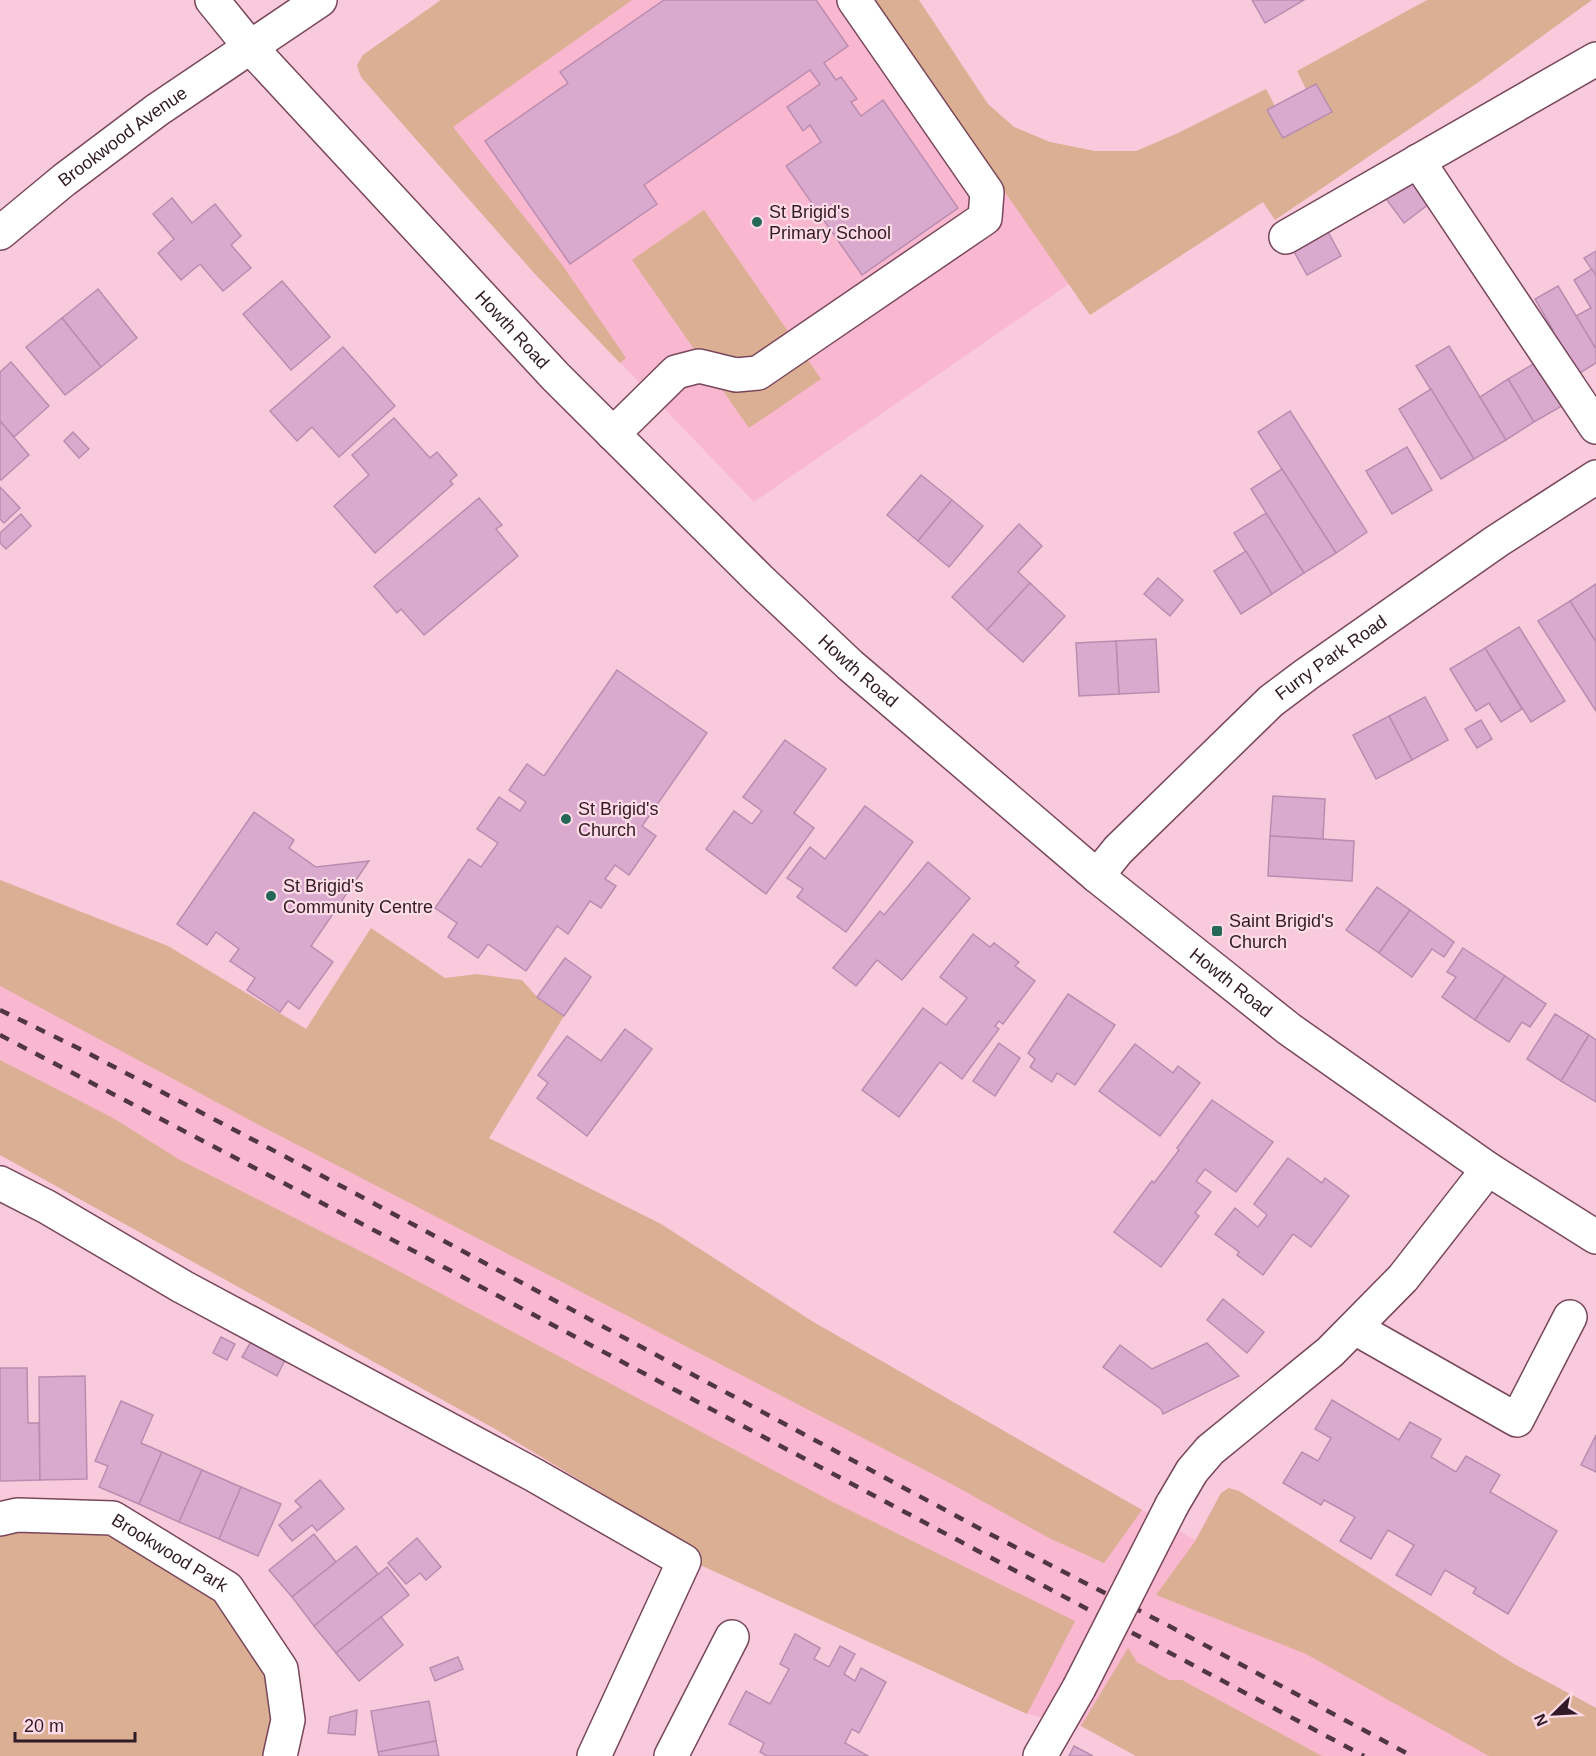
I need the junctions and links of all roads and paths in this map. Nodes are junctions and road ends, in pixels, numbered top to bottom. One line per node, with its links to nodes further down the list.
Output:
1 (212, 0): 4 (main road, Howth Road)
2 (320, 0): 4 (main road, Brookwood Avenue)
3 (854, 0): 10 (main road)
4 (251, 48): 7 (main road, Brookwood Avenue); 10 (main road, Howth Road)
5 (1596, 58): 6 (main road)
6 (1418, 161): 8 (main road); 9 (main road)
7 (0, 233)
8 (1286, 237)
9 (1596, 427)
10 (613, 434): 12 (main road, Howth Road)
11 (1596, 477): 12 (main road, Furry Park Road)
12 (1097, 876): 13 (main road, Howth Road)
13 (1488, 1169): 15 (main road, Howth Road); 17 (main road)
14 (0, 1183): 21 (main road)
15 (1596, 1237)
16 (1570, 1317): 17 (main road)
17 (1355, 1328): 23 (main road, bridge)
18 (0, 1519): 20 (main road, Brookwood Park)
19 (732, 1637): 22 (main road)
20 (280, 1756)
21 (594, 1756)
22 (671, 1756)
23 (1040, 1756)

